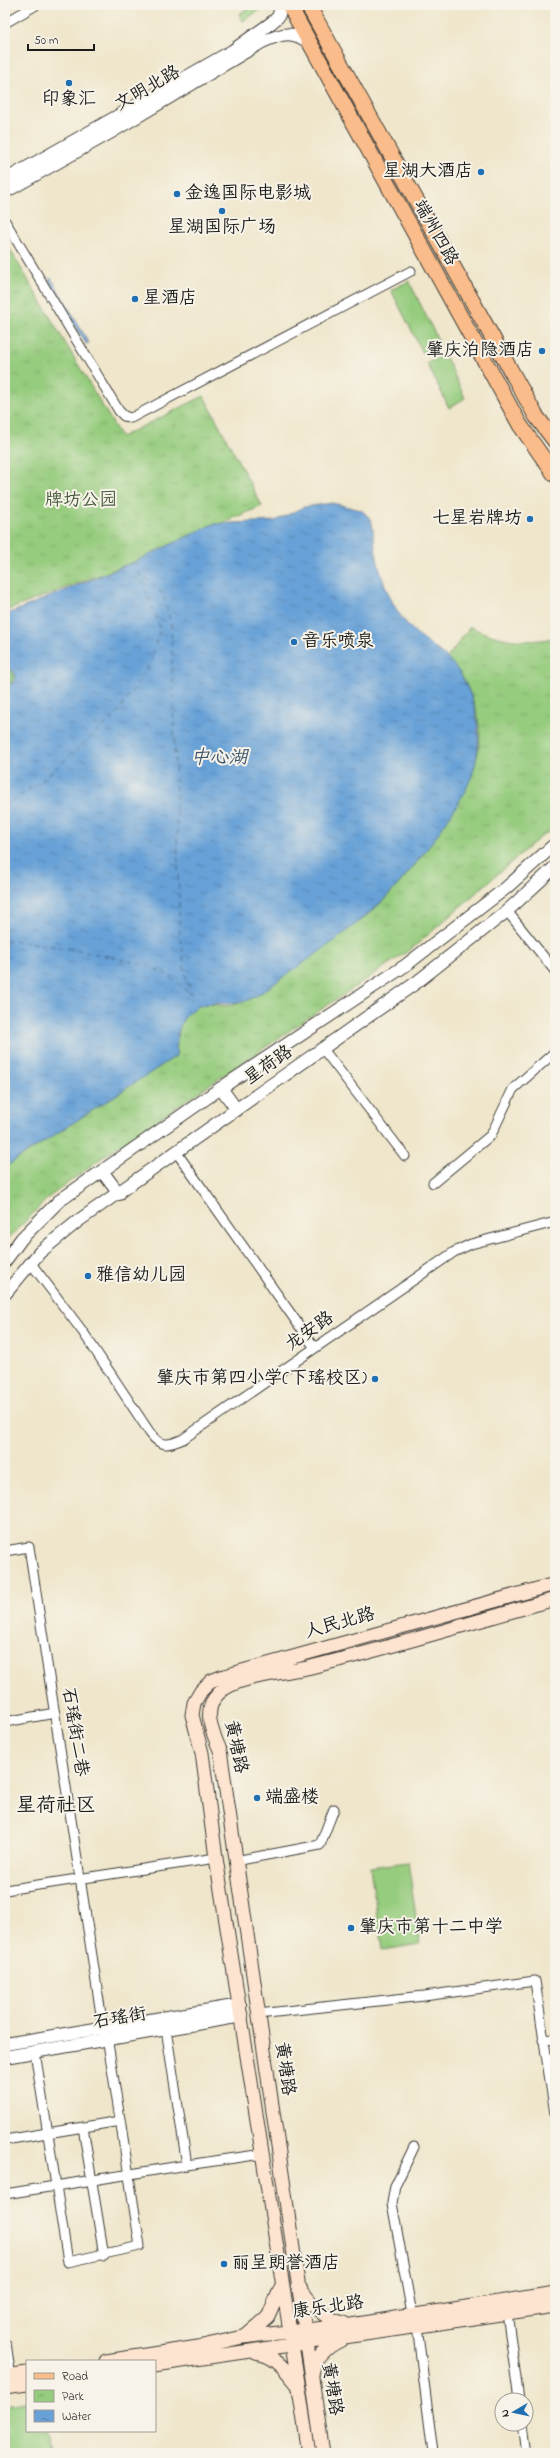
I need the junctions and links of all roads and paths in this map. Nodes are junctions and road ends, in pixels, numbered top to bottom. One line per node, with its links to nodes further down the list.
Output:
1 (36, 5): 5 (street)
2 (282, 5): 7 (street, 文明北路)
3 (289, 5): 6 (main road, 端州四路)
4 (308, 5): 11 (main road, 端州四路)
5 (5, 23)
6 (311, 44): 8 (street, 文明北路); 12 (main road, 端州四路)
7 (5, 180)
8 (5, 192)
9 (5, 221): 10 (street)
10 (411, 271)
11 (555, 441)
12 (555, 475)
13 (555, 844): 19 (street, 星荷路)
14 (555, 867): 15 (street, 星荷路)
15 (507, 911): 16 (street); 17 (street, 星荷路)
16 (555, 971)
17 (323, 1049): 20 (street, 星荷路); 22 (street)
18 (555, 1052): 24 (street)
19 (221, 1088): 20 (street); 23 (street, 星荷路)
20 (237, 1110): 21 (street, 星荷路)
21 (177, 1153): 25 (street, 星荷路); 30 (street)
22 (405, 1156)
23 (102, 1171): 25 (street); 27 (street, 星荷路)
24 (433, 1183)
25 (118, 1194): 28 (street, 星荷路)
26 (555, 1222): 30 (street, 龙安路)
27 (5, 1261)
28 (30, 1262): 29 (street, 星荷路); 30 (street, 龙安路)
29 (5, 1294)
30 (316, 1348)
31 (5, 1551): 35 (street, 石瑶街二巷)
32 (555, 1584): 37 (main road, 人民北路)
33 (555, 1599): 34 (main road, 人民北路)
34 (219, 1693): 40 (main road, 黄塘路)
35 (55, 1713): 36 (street); 41 (street, 石瑶街二巷)
36 (5, 1722)
37 (202, 1752): 39 (main road, 黄塘路)
38 (334, 1809): 40 (street)
39 (216, 1858): 41 (street); 43 (main road, 黄塘路)
40 (235, 1861): 44 (main road, 黄塘路)
41 (80, 1879): 42 (street); 46 (street, 石瑶街二巷)
42 (5, 1890)
43 (241, 2011): 45 (street, 石瑶街); 46 (street, 石瑶街); 58 (main road, 黄塘路)
44 (258, 2014): 48 (street); 66 (main road, 黄塘路)
45 (166, 2029): 46 (street, 石瑶街); 59 (street)
46 (104, 2034): 49 (street, 石瑶街); 50 (street, 石瑶街); 53 (street, 石瑶街二巷)
47 (555, 2038): 48 (street)
48 (543, 2040): 52 (street)
49 (5, 2044)
50 (35, 2052): 51 (street, 石瑶街); 55 (street)
51 (5, 2057)
52 (555, 2114)
53 (120, 2121): 54 (street); 60 (street, 石瑶街二巷)
54 (84, 2127): 55 (street); 61 (street)
55 (48, 2133): 56 (street); 62 (street)
56 (5, 2140)
57 (414, 2147): 69 (street)
58 (263, 2154): 59 (street); 65 (main road, 黄塘路)
59 (187, 2165): 60 (street)
60 (129, 2175): 61 (street); 64 (street, 石瑶街二巷)
61 (92, 2180): 62 (street); 64 (street)
62 (56, 2186): 63 (street); 64 (street)
63 (5, 2194)
64 (104, 2256)
65 (283, 2283): 76 (main road); 77 (main road, 黄塘路)
66 (297, 2283): 71 (main road); 75 (main road, 黄塘路)
67 (555, 2293): 69 (main road, 康乐北路)
68 (555, 2306): 70 (main road, 康乐北路)
69 (412, 2314): 71 (main road, 康乐北路)
70 (507, 2314): 72 (main road, 康乐北路); 88 (street)
71 (352, 2325): 74 (main road, 康乐北路)
72 (417, 2326): 78 (main road, 康乐北路); 92 (street)
73 (267, 2334): 76 (main road, 康乐北路); 77 (main road, 康乐北路); 80 (main road)
74 (327, 2334): 75 (main road, 康乐北路); 78 (main road, 康乐北路)
75 (304, 2337): 77 (main road, 康乐北路); 87 (main road, 黄塘路)
76 (243, 2338): 82 (main road, 康乐北路)
77 (290, 2338): 80 (main road, 康乐北路); 87 (main road, 黄塘路)
78 (347, 2338): 87 (main road)
79 (5, 2346): 85 (street)
80 (267, 2348): 81 (main road, 康乐北路)
81 (240, 2352): 83 (main road, 康乐北路); 87 (main road)
82 (113, 2360)
83 (156, 2365)
84 (26, 2372): 85 (main road)
85 (6, 2379): 86 (main road)
86 (26, 2384)
87 (305, 2384): 90 (main road, 黄塘路); 91 (main road, 黄塘路)
88 (518, 2392)
89 (524, 2432): 93 (street)
90 (309, 2453)
91 (323, 2453)
92 (433, 2453)
93 (527, 2453)

